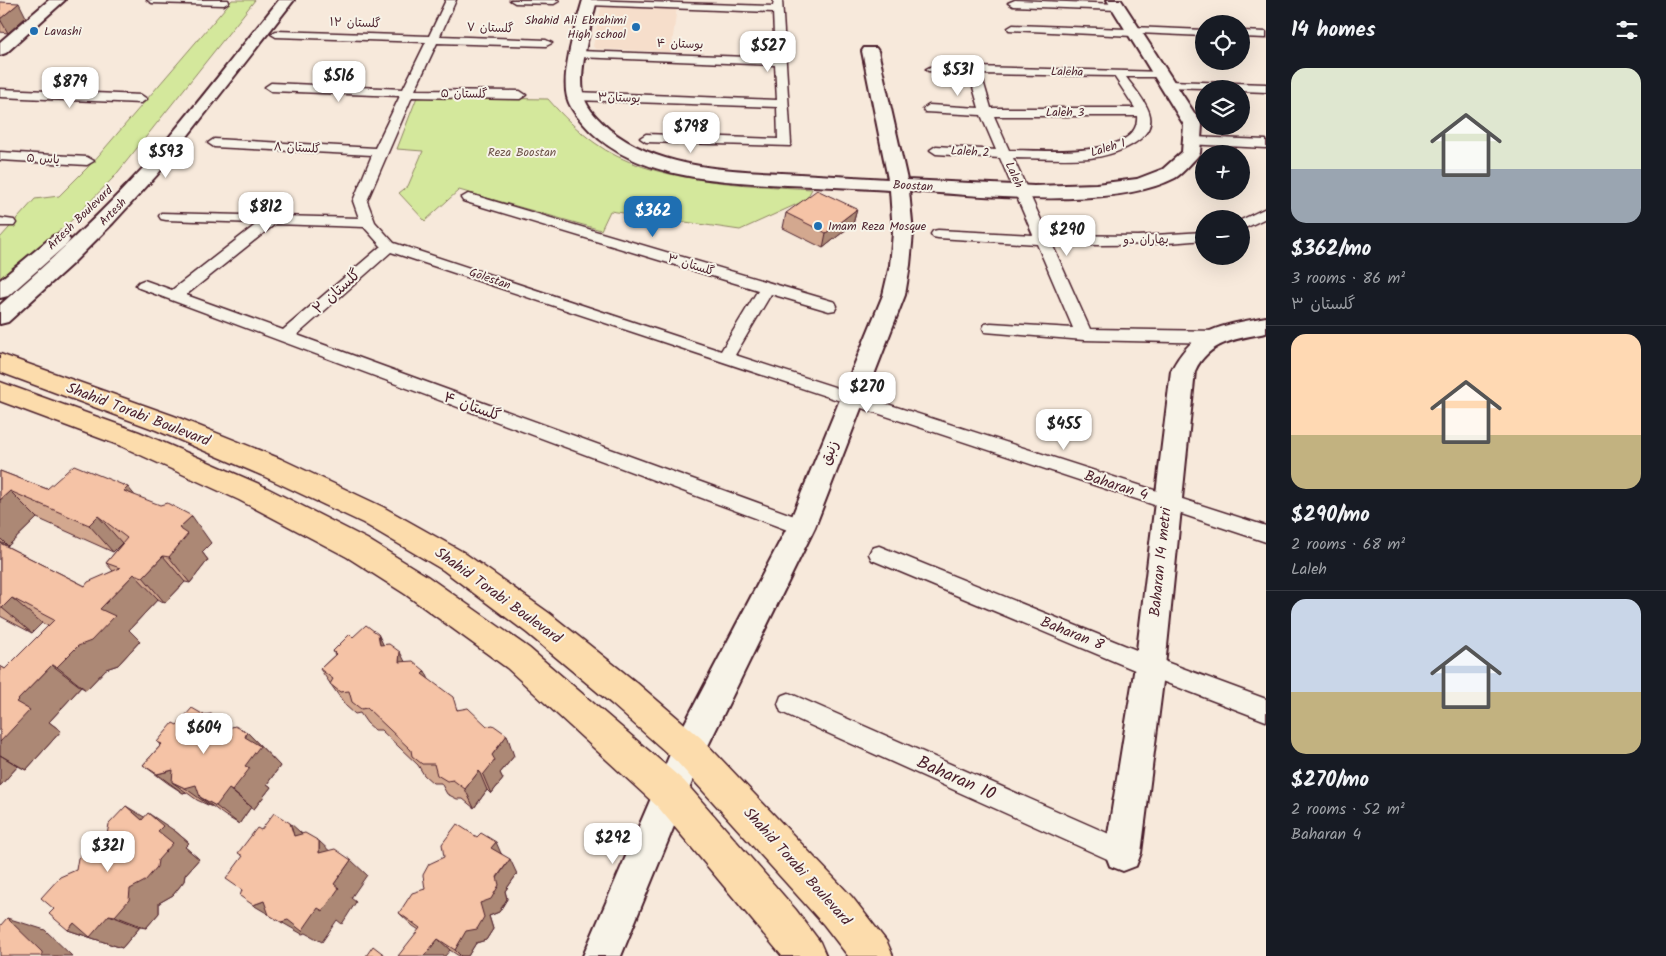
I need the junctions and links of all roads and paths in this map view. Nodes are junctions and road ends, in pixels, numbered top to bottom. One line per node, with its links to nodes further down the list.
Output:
1 (58, 0): 21 (street)
2 (152, 0): 9 (street)
3 (268, 0): 15 (street, Artesh Boulevard)
4 (287, 0): 16 (street, Artesh)
5 (451, 0): 19 (street, Golestan)
6 (515, 0): 7 (street)
7 (554, 1)
8 (589, 1): 23 (street, Boostan); 24 (street)
9 (224, 2)
10 (1013, 3): 11 (street)
11 (1116, 3): 13 (street)
12 (1013, 28): 13 (street)
13 (1132, 32): 14 (street); 28 (street)
14 (1195, 33)
15 (241, 34): 16 (street); 52 (street, Artesh Boulevard)
16 (268, 34): 19 (street, گلستان ۱۲); 68 (street, Artesh)
17 (1250, 34): 18 (street)
18 (1266, 35)
19 (433, 40): 20 (street, گلستان ۷); 32 (street, Golestan)
20 (546, 43)
21 (0, 50)
22 (870, 51): 49 (street, زنبق)
23 (578, 54): 24 (street, بوستان ۴); 34 (street, Boostan)
24 (781, 62): 36 (street)
25 (932, 69): 26 (street, Laleha)
26 (974, 70): 27 (street, Laleha); 38 (street, Laleh)
27 (1118, 73): 28 (street, Laleha); 39 (street)
28 (1164, 79): 30 (street); 41 (street)
29 (271, 87): 32 (street, گلستان ۵)
30 (1266, 88)
31 (0, 93): 35 (street)
32 (408, 93): 33 (street, گلستان ۵); 45 (street, Golestan)
33 (520, 95)
34 (575, 96): 36 (street, بوستان۳); 49 (street, Boostan)
35 (141, 99)
36 (783, 104): 40 (street)
37 (929, 109): 38 (street)
38 (986, 112): 39 (street, Laleh 3); 46 (street, Laleh)
39 (1143, 112): 46 (street, Laleh 1)
40 (646, 138)
41 (1192, 141): 43 (street); 50 (street, Boostan)
42 (214, 143): 45 (street, گلستان ۸)
43 (1266, 144)
44 (936, 150): 46 (street, Laleh 2)
45 (380, 152): 58 (street, Golestan)
46 (1005, 154): 50 (street, Laleh)
47 (0, 156): 48 (street, یاس ۵)
48 (87, 161)
49 (898, 185): 50 (street, Boostan); 77 (street, زنبق)
50 (1022, 192): 61 (street, Laleh)
51 (468, 198): 64 (street, گلستان ۳)
52 (99, 202)
53 (1266, 212): 56 (street)
54 (166, 216): 55 (street)
55 (271, 220): 58 (street); 66 (street)
56 (1250, 221)
57 (79, 222): 65 (street, Artesh Boulevard)
58 (368, 224): 62 (street, Golestan)
59 (938, 234): 61 (street, بهاران دو)
60 (1195, 237): 61 (street, بهاران دو)
61 (1042, 239): 71 (street, Laleh)
62 (389, 246): 73 (street, گلستان ۲); 74 (street, Golestan)
63 (144, 286): 66 (street, گلستان ۴)
64 (767, 288): 67 (street, گلستان ۳); 74 (street)
65 (0, 291)
66 (174, 297): 73 (street, گلستان ۴)
67 (829, 306)
68 (0, 317)
69 (1266, 325): 72 (street, Baharan 14 metri)
70 (991, 328): 71 (street)
71 (1084, 334): 72 (street)
72 (1218, 337): 78 (street, Baharan 14 metri)
73 (284, 338): 79 (street, گلستان ۴)
74 (725, 358): 77 (street, Golestan)
75 (0, 364): 85 (main road, Shahid Torabi Boulevard)
76 (0, 391): 86 (main road, Shahid Torabi Boulevard)
77 (852, 399): 78 (street, Baharan 4); 79 (street, زنبق)
78 (1167, 503): 80 (street, Baharan 4); 82 (street, Baharan 14 metri)
79 (801, 527): 85 (street, زنبق)
80 (1266, 534)
81 (879, 554): 82 (street, Baharan 8)
82 (1150, 666): 84 (street, Baharan 8); 87 (street, Baharan 14 metri)
83 (789, 704): 87 (street, Baharan 10)
84 (1266, 710)
85 (689, 750): 86 (street, زنبق); 90 (main road, Shahid Torabi Boulevard)
86 (671, 794): 88 (street, زنبق); 89 (main road, Shahid Torabi Boulevard)
87 (1123, 854)
88 (602, 956)
89 (806, 956)
90 (873, 956)

